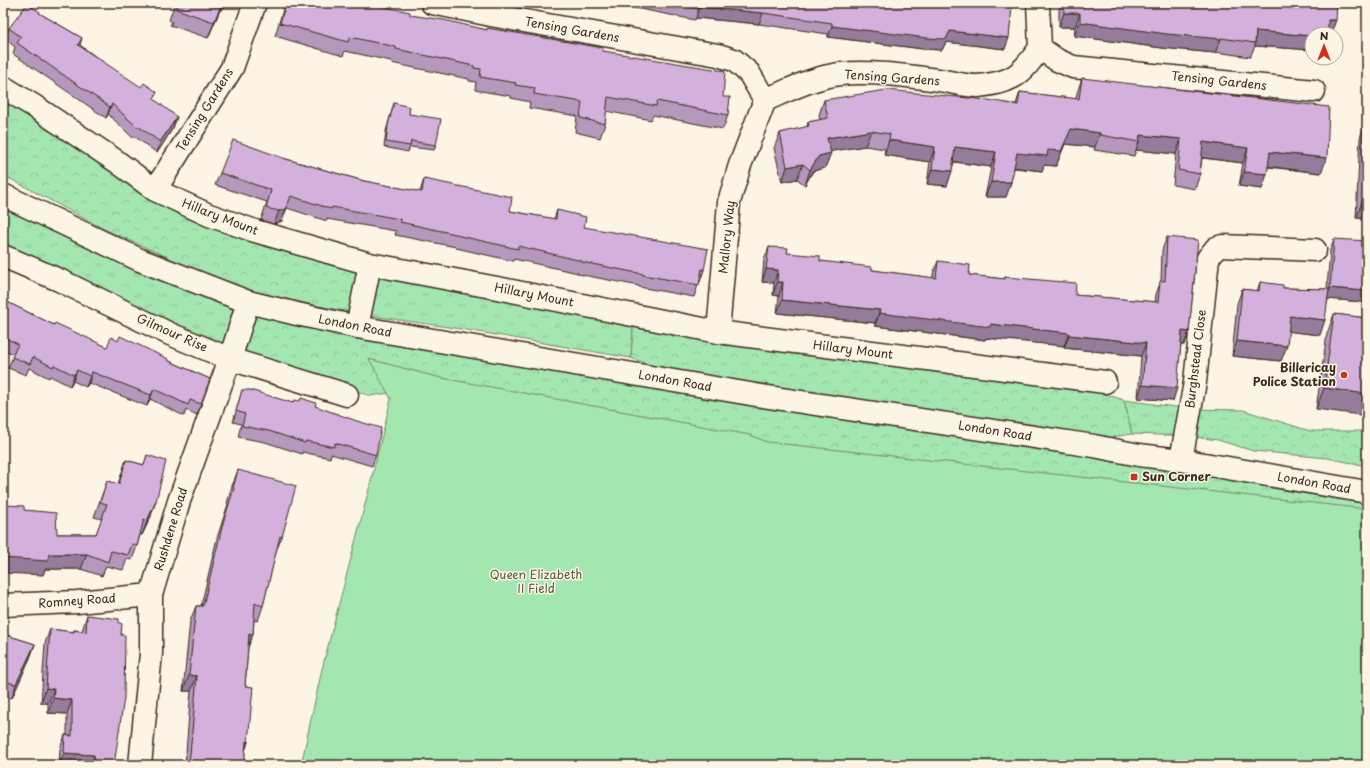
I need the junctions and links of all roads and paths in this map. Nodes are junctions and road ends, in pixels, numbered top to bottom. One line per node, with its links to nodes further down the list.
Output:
1 (255, 3): 8 (street, Tensing Gardens)
2 (432, 3): 7 (street, Tensing Gardens)
3 (1038, 3): 4 (street)
4 (1040, 48): 6 (street, Tensing Gardens); 7 (street, Tensing Gardens)
5 (3, 87): 8 (street, Hillary Mount)
6 (1314, 91)
7 (765, 100): 15 (street, Mallory Way)
8 (155, 190): 12 (street, Hillary Mount)
9 (3, 195): 13 (street, London Road)
10 (1314, 250): 19 (street, Burghstead Close)
11 (3, 256): 16 (street, Gilmour Rise)
12 (370, 264): 14 (street); 15 (street, Hillary Mount)
13 (248, 302): 14 (street, London Road); 16 (street, Rushdene Road)
14 (357, 327): 19 (street, London Road)
15 (718, 332): 17 (street, Hillary Mount)
16 (230, 359): 18 (street, Gilmour Rise); 21 (street, Rushdene Road)
17 (1105, 382)
18 (347, 395)
19 (1181, 460): 20 (street, London Road)
20 (1367, 492)
21 (151, 595): 22 (street, Romney Road); 23 (street, Rushdene Road)
22 (3, 605)
23 (140, 765)

